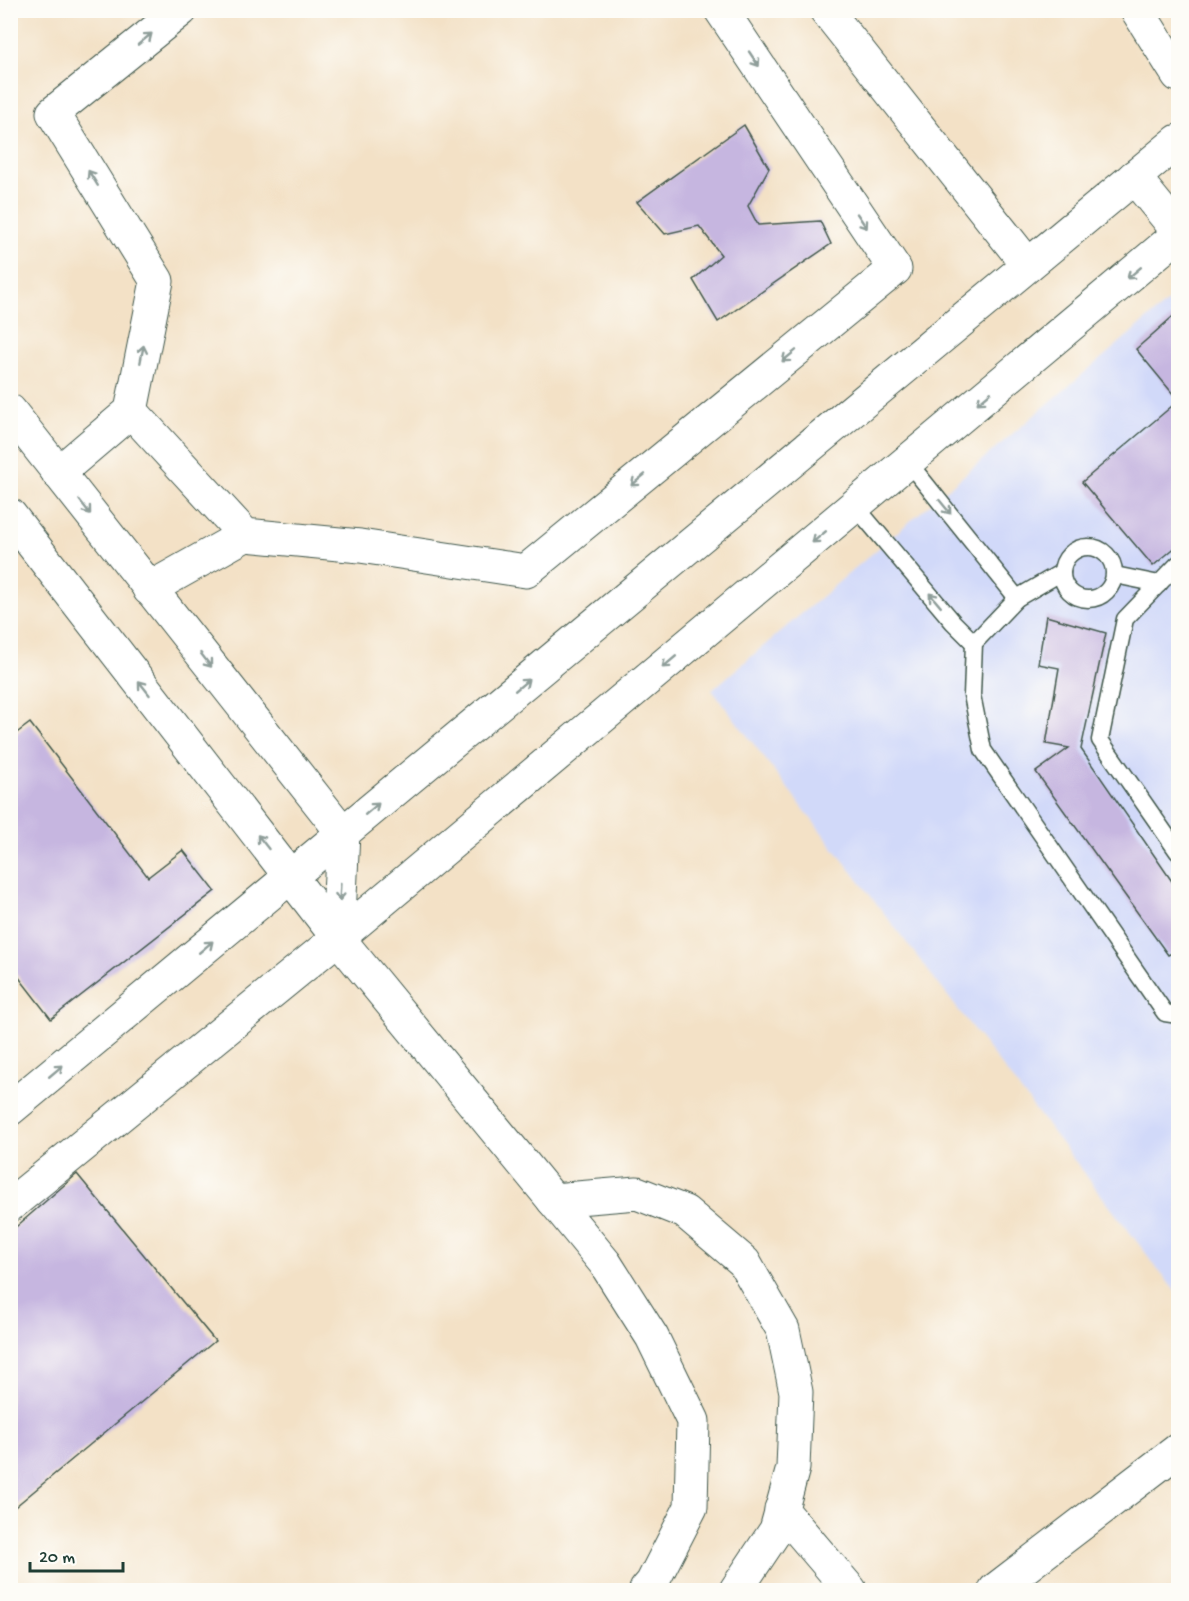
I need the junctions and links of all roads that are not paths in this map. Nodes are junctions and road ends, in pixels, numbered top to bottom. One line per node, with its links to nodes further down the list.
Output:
1 (180, 10): 11 (street, one-way to 1)
2 (721, 10): 16 (street, one-way to 16)
3 (826, 10): 9 (street)
4 (1137, 10): 5 (street)
5 (1179, 75)
6 (1179, 141): 7 (street)
7 (1134, 177): 8 (street); 9 (street)
8 (1179, 233): 12 (street, one-way to 12)
9 (1028, 265): 24 (street, one-way to 9)
10 (10, 411): 13 (street)
11 (131, 411): 13 (street); 16 (street)
12 (908, 462): 14 (street); 22 (lane, one-way to 22)
13 (58, 473): 21 (street, one-way to 21)
14 (856, 507): 23 (lane, one-way to 14); 27 (street, one-way to 27)
15 (10, 514): 26 (street, one-way to 15)
16 (245, 535): 21 (street)
17 (1179, 564): 20 (lane)
18 (1062, 572): 19 (lane); 19 (lane); 22 (lane)
19 (1115, 575): 20 (lane)
20 (1160, 584): 25 (lane)
21 (149, 589): 24 (street, one-way to 24)
22 (1017, 598): 23 (lane)
23 (974, 643): 28 (lane)
24 (343, 833): 26 (street); 27 (street, one-way to 27)
25 (1179, 852)
26 (290, 877): 27 (street); 29 (street, one-way to 26)
27 (338, 938): 30 (street); 31 (street)
28 (1179, 1015)
29 (10, 1109)
30 (553, 1200): 33 (street); 34 (street)
31 (10, 1205)
32 (1179, 1450): 37 (street)
33 (782, 1509): 35 (street); 36 (street)
34 (646, 1590)
35 (736, 1590)
36 (850, 1590)
37 (995, 1590)

